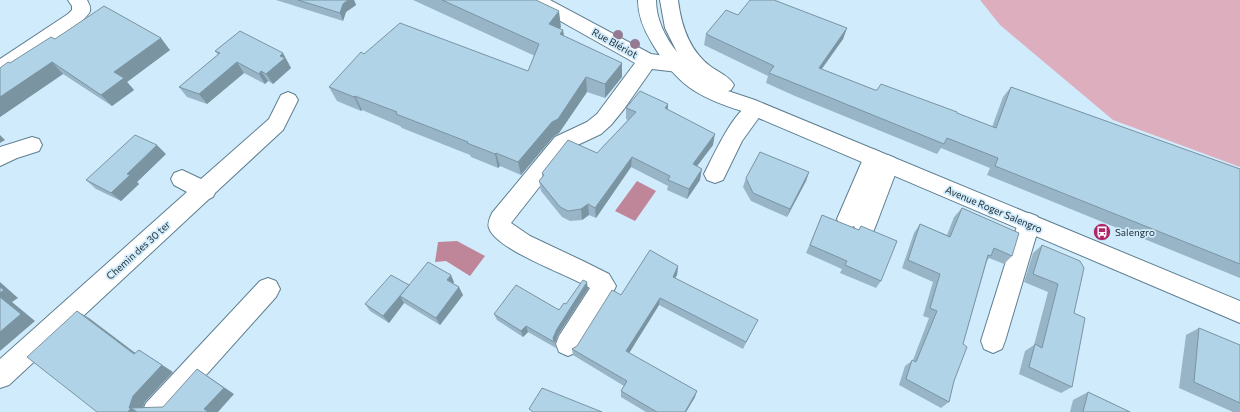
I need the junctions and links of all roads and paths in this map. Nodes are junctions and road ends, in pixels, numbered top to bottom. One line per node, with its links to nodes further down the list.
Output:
1 (77, 0): 8 (street)
2 (536, 0): 5 (street, Rue Blériot)
3 (647, 0): 6 (street, Avenue Roger Salengro)
4 (669, 0): 7 (street, Avenue Roger Salengro)
5 (647, 61): 6 (street, Rue Blériot); 22 (street)
6 (675, 64): 7 (street, Rue Blériot); 10 (street, Avenue Roger Salengro)
7 (700, 68): 10 (street, Avenue Roger Salengro)
8 (0, 69)
9 (288, 100): 16 (street, Chemin des 30 ter)
10 (751, 107): 13 (street, Avenue Roger Salengro); 14 (street)
11 (32, 145): 12 (street)
12 (0, 157)
13 (881, 161): 17 (street); 18 (street, Avenue Roger Salengro)
14 (715, 174)
15 (182, 179): 16 (street)
16 (204, 191): 23 (street, Chemin des 30 ter)
17 (856, 222)
18 (1029, 223): 20 (street, Avenue Roger Salengro); 21 (street)
19 (268, 289): 24 (street)
20 (1240, 312)
21 (993, 341)
22 (568, 344)
23 (0, 376)
24 (155, 412)

